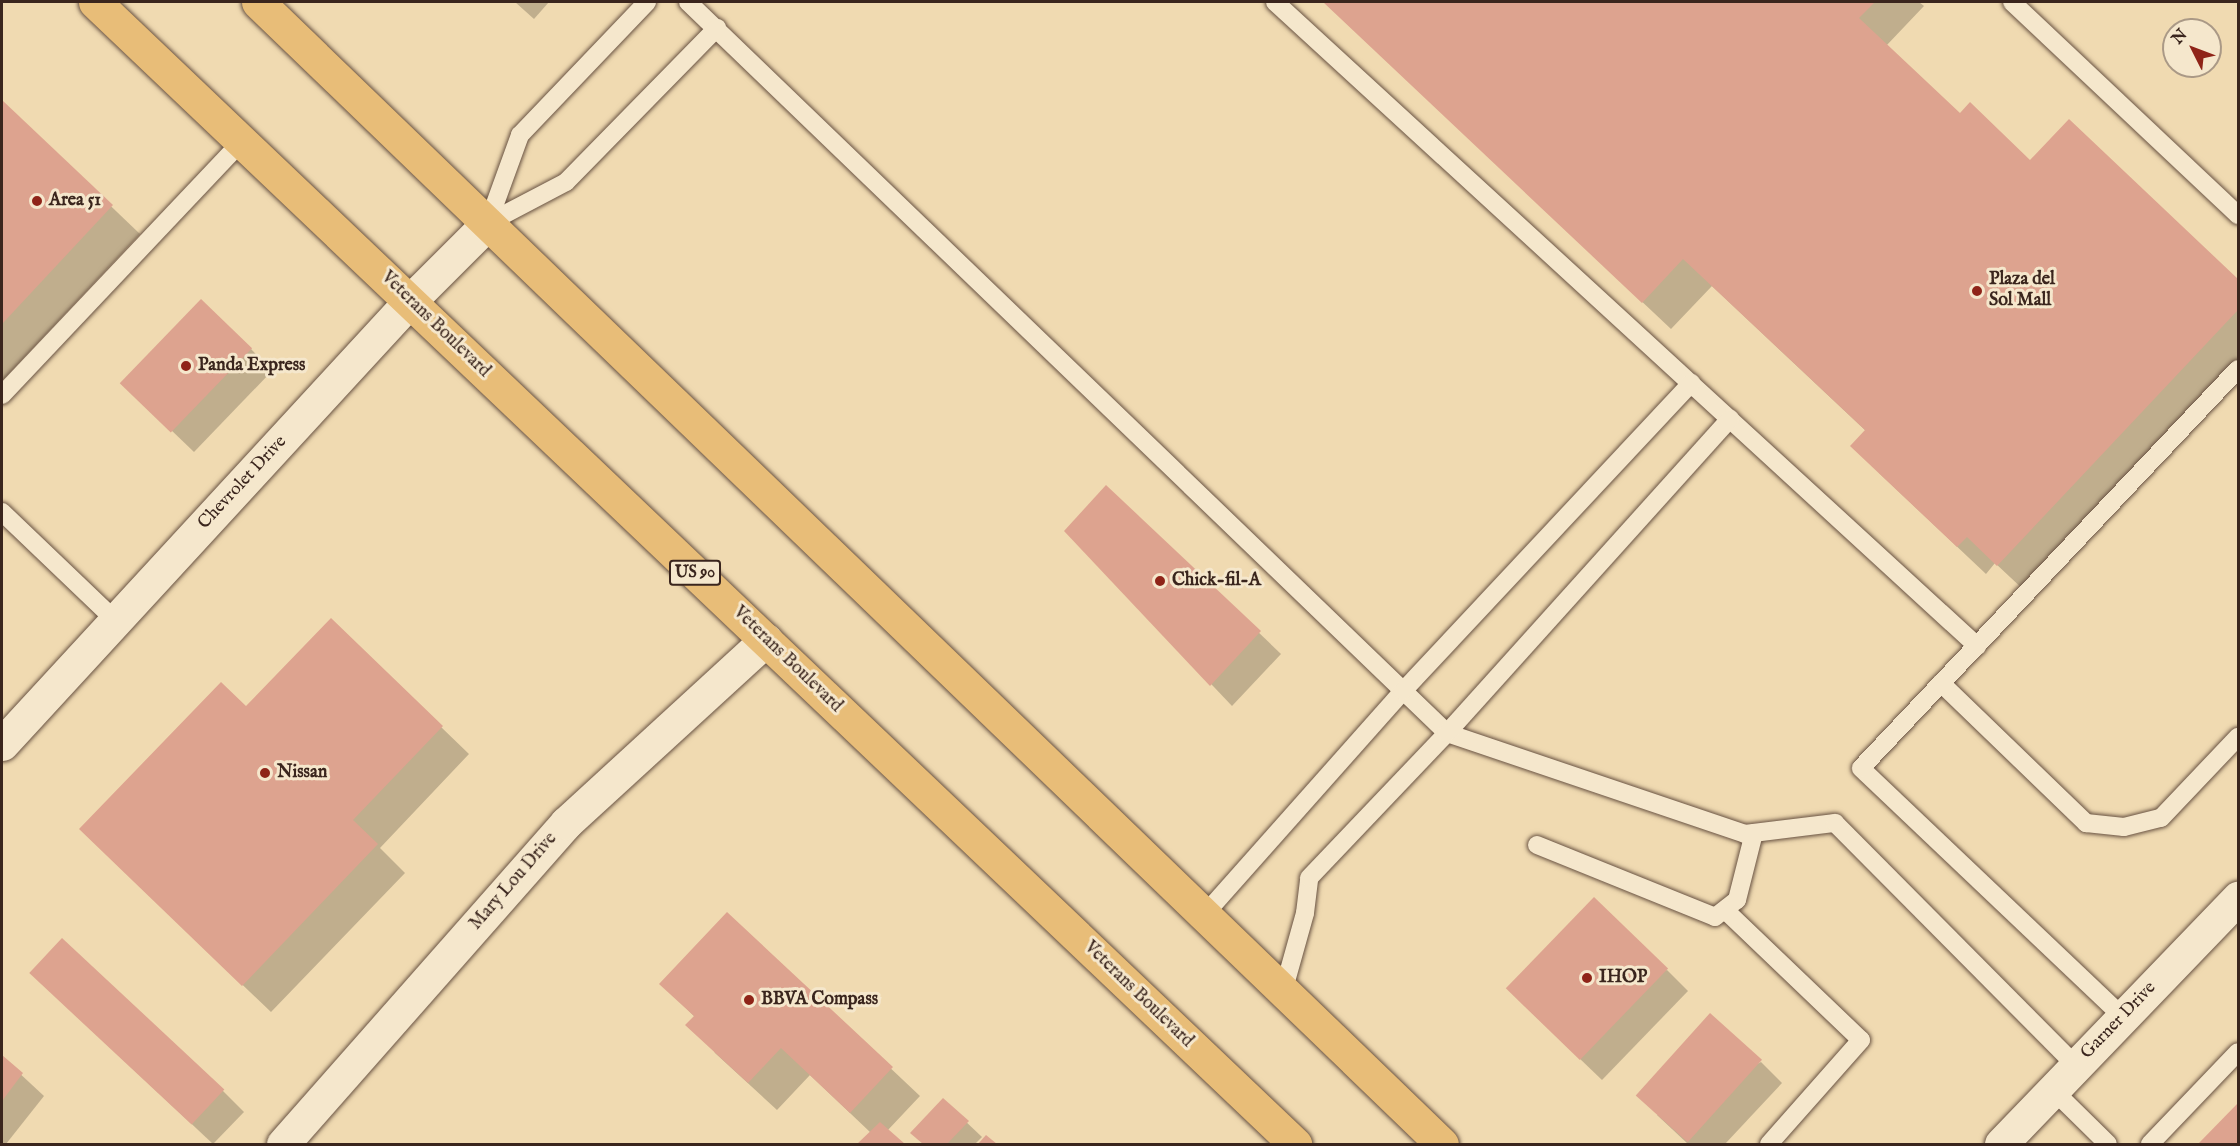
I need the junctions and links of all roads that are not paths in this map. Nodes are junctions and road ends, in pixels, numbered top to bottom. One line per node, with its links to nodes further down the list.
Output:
1 (95, 2): 8 (main road, Veterans Boulevard / US 90)
2 (258, 2): 10 (main road)
3 (646, 2): 10 (lane)
4 (688, 2): 7 (lane)
5 (1275, 2): 13 (lane)
6 (2012, 2): 9 (lane)
7 (717, 28): 10 (lane); 21 (lane)
8 (242, 141): 11 (main road, Veterans Boulevard / US 90); 14 (lane)
9 (2238, 215)
10 (488, 223): 11 (street, Chevrolet Drive); 29 (main road)
11 (410, 301): 17 (street, Chevrolet Drive); 18 (main road, Veterans Boulevard / US 90)
12 (2238, 369): 19 (lane)
13 (1691, 383): 15 (lane); 21 (lane)
14 (2, 395)
15 (1730, 419): 19 (lane); 22 (lane)
16 (2, 512): 17 (lane)
17 (116, 621): 24 (street, Chevrolet Drive)
18 (766, 640): 35 (street, Mary Lou Drive); 36 (main road, Veterans Boulevard / US 90)
19 (1977, 646): 20 (lane)
20 (1941, 684): 23 (lane); 31 (lane)
21 (1403, 691): 22 (lane); 29 (lane)
22 (1447, 733): 25 (lane); 30 (lane)
23 (2238, 737)
24 (2, 744)
25 (1754, 833): 28 (lane); 33 (lane)
26 (1537, 845): 28 (lane)
27 (2238, 898): 31 (street, Garner Drive)
28 (1725, 909): 38 (lane)
29 (1204, 915): 30 (main road)
30 (1283, 992): 37 (main road)
31 (2123, 1017): 33 (street, Garner Drive)
32 (2238, 1052): 41 (lane)
33 (2076, 1066): 34 (street, Garner Drive)
34 (2053, 1090): 39 (street, Garner Drive); 40 (lane)
35 (289, 1143)
36 (1295, 1144)
37 (1442, 1144)
38 (1769, 1144)
39 (2001, 1144)
40 (2108, 1144)
41 (2150, 1144)

